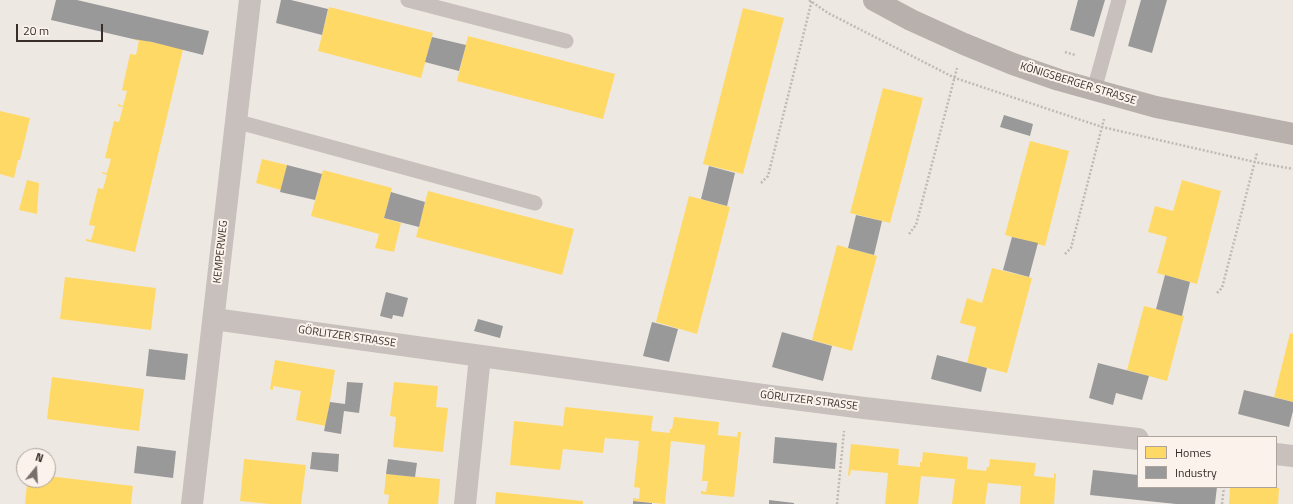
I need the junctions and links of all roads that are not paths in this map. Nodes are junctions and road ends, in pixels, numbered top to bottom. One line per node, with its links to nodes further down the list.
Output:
1 (250, 0): 7 (street, KEMPERWEG)
2 (408, 0): 5 (lane)
3 (874, 0): 6 (street, KÖNIGSBERGER STRASSE)
4 (1119, 0): 6 (lane)
5 (566, 41)
6 (1102, 92): 8 (street, KÖNIGSBERGER STRASSE)
7 (235, 121): 9 (lane); 10 (street, KEMPERWEG)
8 (1293, 134)
9 (535, 203)
10 (214, 319): 11 (street, GÖRLITZER STRASSE); 15 (street, KEMPERWEG)
11 (480, 356): 12 (street, GÖRLITZER STRASSE); 16 (street)
12 (1137, 439)
13 (1277, 454): 14 (street)
14 (1293, 456)
15 (192, 504)
16 (465, 504)

